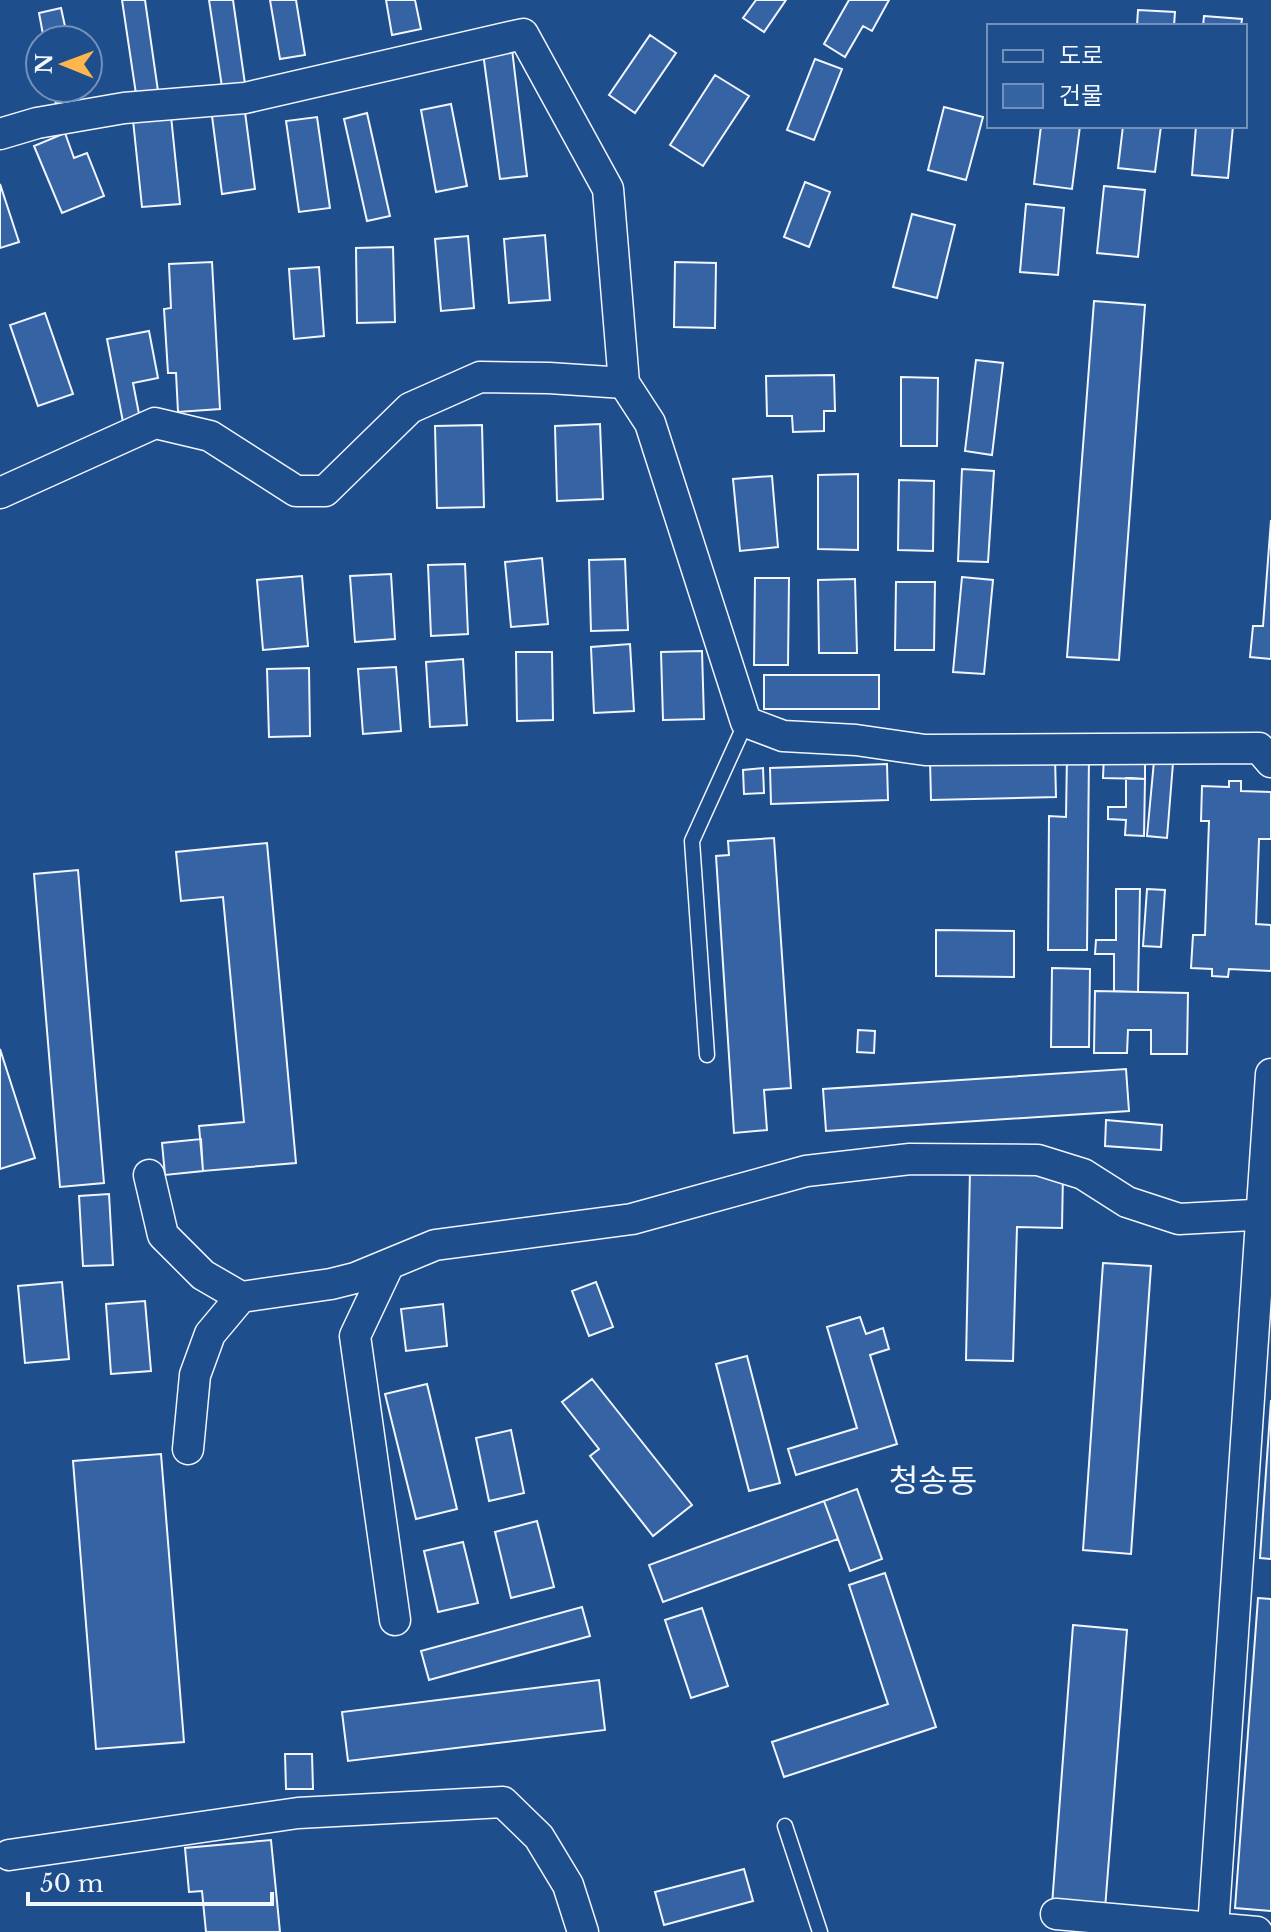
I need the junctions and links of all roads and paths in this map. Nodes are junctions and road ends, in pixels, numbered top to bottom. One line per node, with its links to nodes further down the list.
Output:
1 (0, 134): 2 (street)
2 (624, 383): 3 (street); 4 (street)
3 (0, 493)
4 (746, 722): 5 (street); 6 (lane)
5 (1271, 762)
6 (707, 1055)
7 (1271, 1074): 9 (street)
8 (149, 1175): 11 (street)
9 (1266, 1214): 10 (street); 17 (street)
10 (389, 1264): 11 (street); 13 (street)
11 (241, 1297): 12 (street)
12 (188, 1449)
13 (395, 1620)
14 (785, 1826): 19 (lane)
15 (9, 1855): 18 (street)
16 (1056, 1914): 17 (street)
17 (1213, 1928): 20 (street)
18 (583, 1932)
19 (820, 1932)
20 (1257, 1932)

